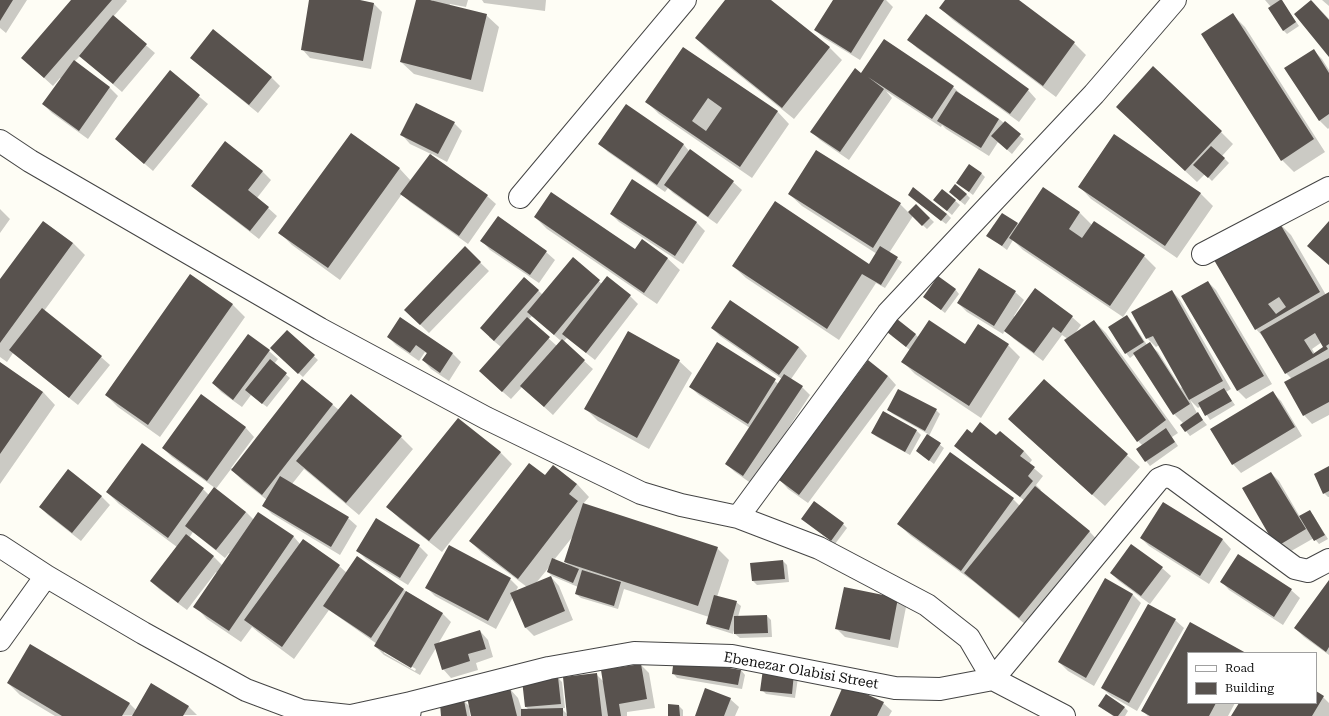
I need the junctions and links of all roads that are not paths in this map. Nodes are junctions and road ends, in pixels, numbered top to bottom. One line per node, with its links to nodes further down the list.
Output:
1 (686, 0): 5 (street)
2 (1175, 0): 7 (street)
3 (0, 141): 7 (street)
4 (1329, 188): 6 (street)
5 (520, 197)
6 (1203, 254)
7 (738, 517): 12 (street)
8 (0, 546): 10 (street, Ebenezar Olabisi Street)
9 (1329, 560): 12 (street)
10 (46, 576): 11 (street); 14 (street, Ebenezar Olabisi Street)
11 (0, 640)
12 (993, 679): 13 (street, Ebenezar Olabisi Street); 15 (street)
13 (410, 710): 14 (street, Ebenezar Olabisi Street)
14 (350, 716)
15 (1064, 716)

